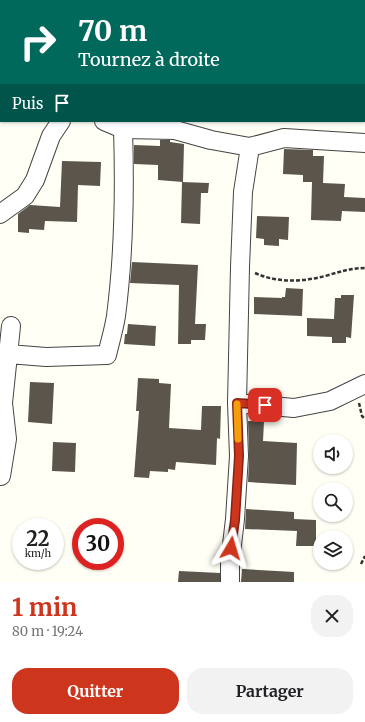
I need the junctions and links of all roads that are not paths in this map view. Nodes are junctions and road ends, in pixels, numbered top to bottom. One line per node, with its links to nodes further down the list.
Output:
1 (60, 122): 6 (street)
2 (106, 122): 3 (street)
3 (124, 129): 5 (street); 8 (street)
4 (365, 144): 5 (street)
5 (250, 147): 10 (street)
6 (0, 214)
7 (11, 326): 8 (street)
8 (8, 354): 11 (street)
9 (365, 384): 10 (street)
10 (237, 403): 12 (street)
11 (1, 476)
12 (230, 582)

